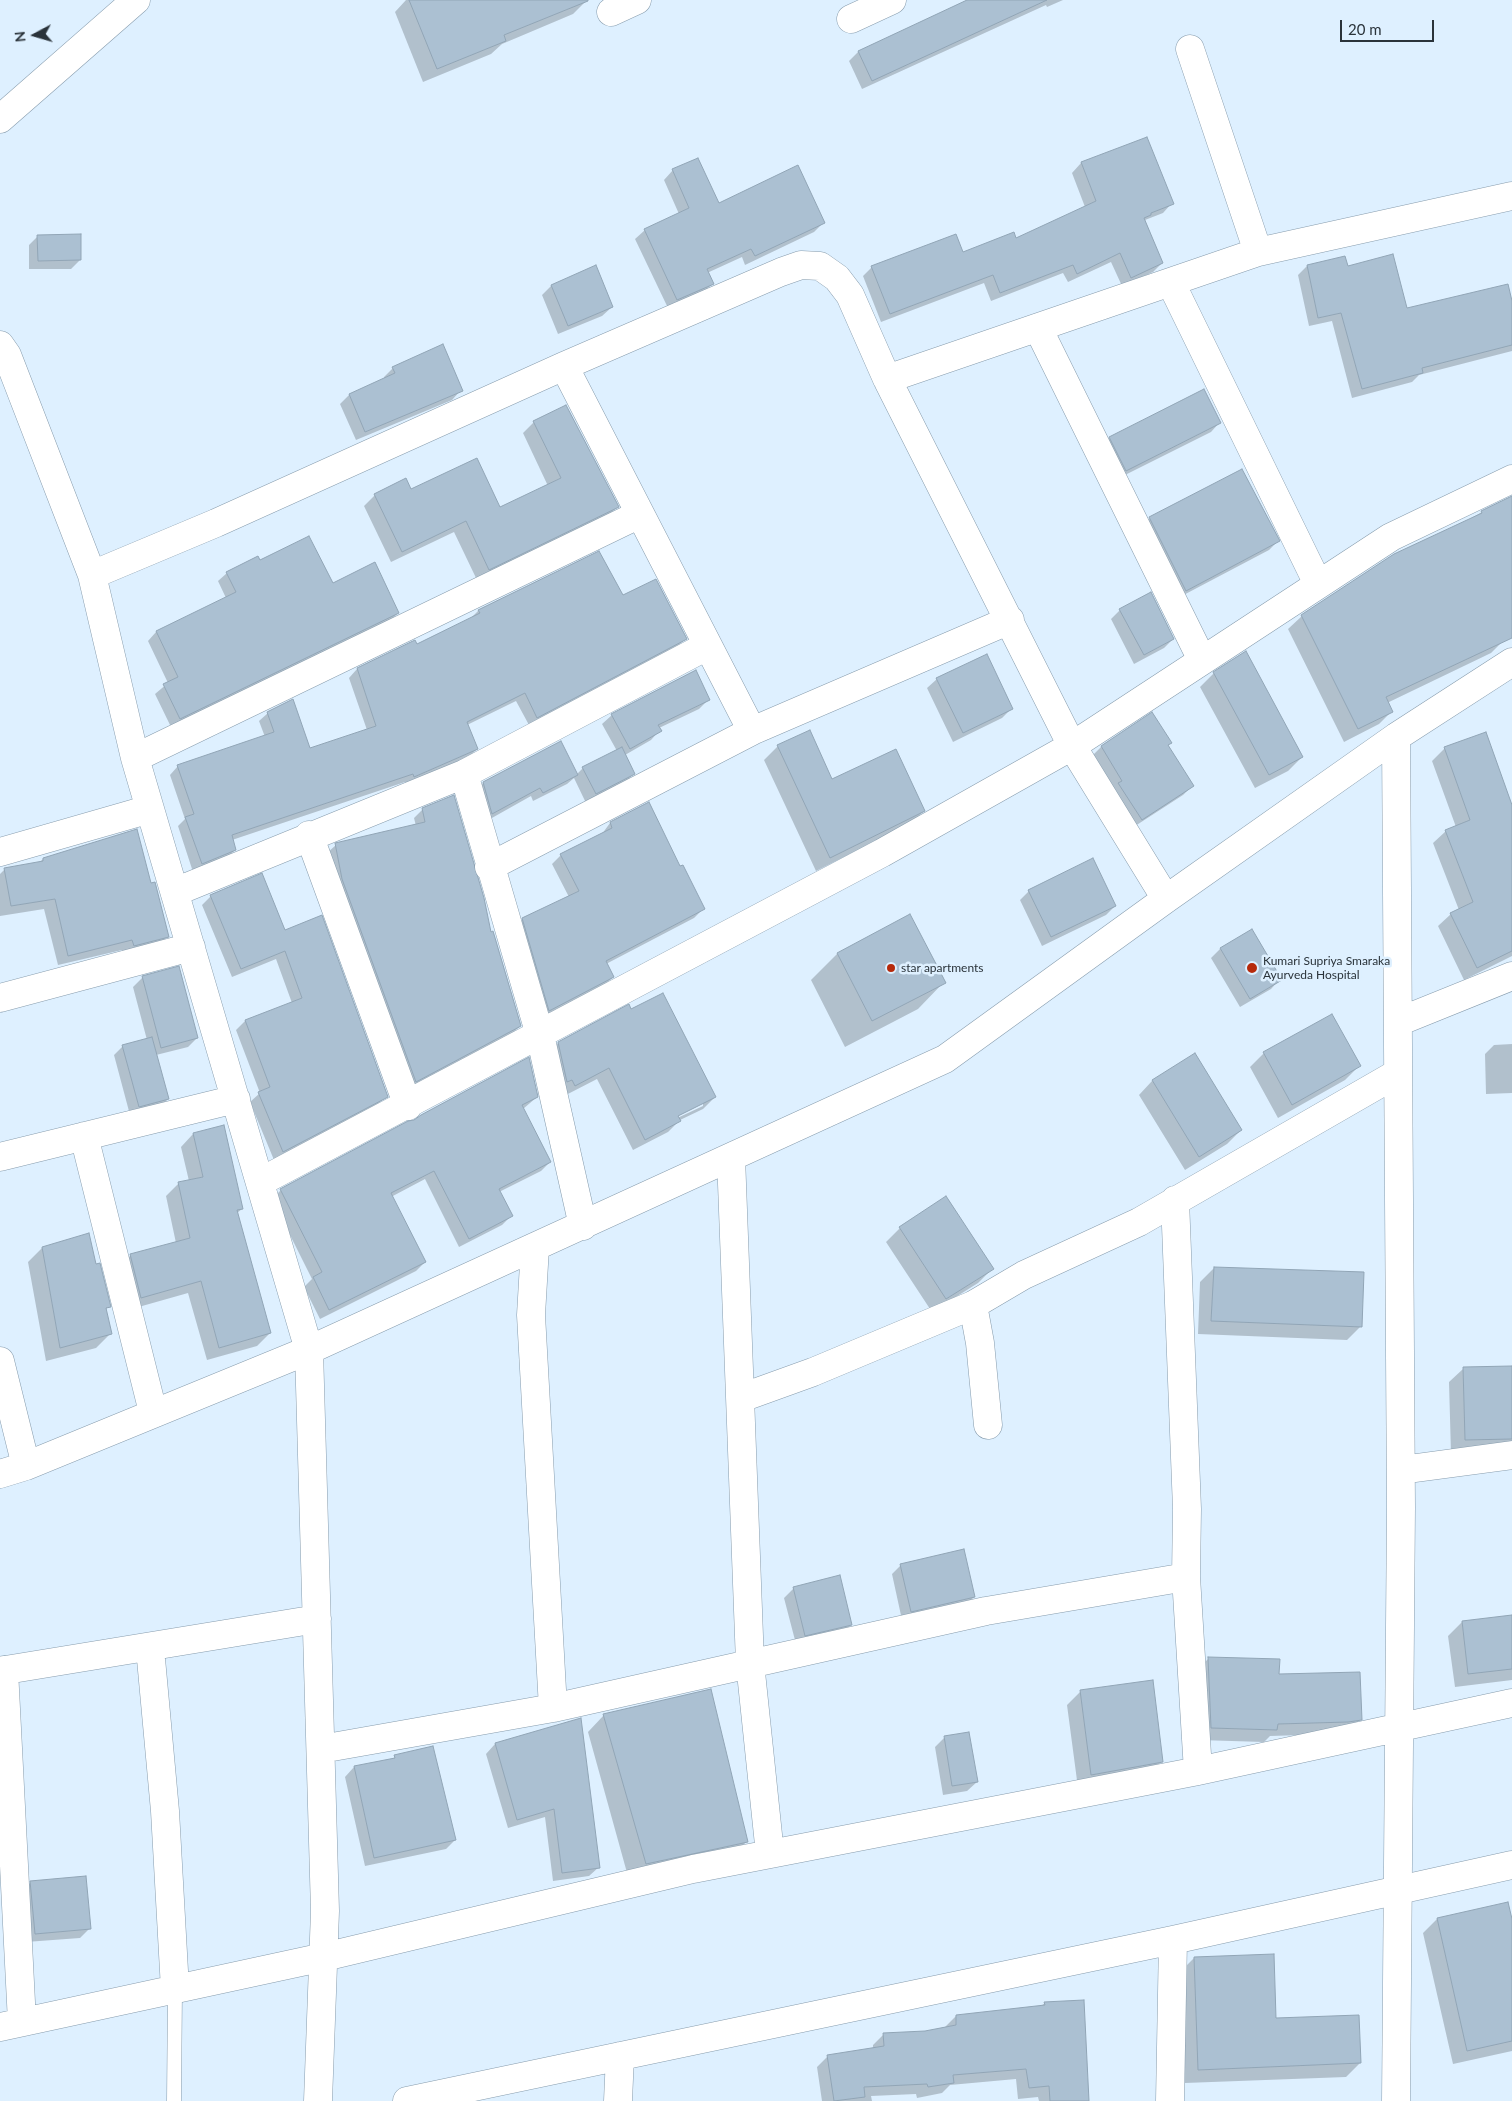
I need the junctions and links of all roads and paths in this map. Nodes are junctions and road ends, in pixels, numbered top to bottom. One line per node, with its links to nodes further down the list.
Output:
1 (136, 0): 7 (street)
2 (637, 0): 4 (street)
3 (892, 0): 5 (street)
4 (611, 12)
5 (850, 19)
6 (1190, 50): 9 (street)
7 (0, 119)
8 (1512, 196): 9 (street)
9 (1258, 252): 10 (street)
10 (1170, 282): 11 (street); 18 (street)
11 (1038, 328): 14 (street); 21 (street)
12 (0, 346): 17 (street)
13 (564, 366): 14 (street); 16 (street); 17 (street)
14 (887, 379): 19 (street)
15 (1512, 479): 18 (street)
16 (640, 514): 20 (street); 26 (street)
17 (92, 574): 26 (street)
18 (1318, 584): 21 (street)
19 (1010, 620): 23 (street); 25 (street)
20 (708, 646): 23 (street); 27 (street)
21 (1202, 660): 25 (street)
22 (1512, 662): 24 (street)
23 (752, 731): 31 (street)
24 (1396, 737): 33 (street); 37 (street)
25 (1072, 746): 33 (street); 38 (street)
26 (135, 758): 28 (street)
27 (464, 774): 29 (street); 31 (street)
28 (150, 809): 30 (street); 32 (street)
29 (310, 835): 32 (street); 41 (street)
30 (0, 852)
31 (490, 867): 38 (street)
32 (175, 892): 34 (street)
33 (1166, 899): 44 (street)
34 (191, 947): 36 (street); 40 (street)
35 (1512, 976): 37 (street)
36 (0, 998)
37 (1398, 1022): 39 (street)
38 (540, 1035): 41 (street); 47 (street)
39 (1398, 1073): 46 (street); 57 (street)
40 (236, 1099): 42 (street); 45 (street)
41 (408, 1106): 45 (street)
42 (84, 1136): 43 (street); 53 (street)
43 (0, 1157)
44 (732, 1157): 47 (street); 52 (street)
45 (260, 1182): 50 (street)
46 (1175, 1200): 49 (street); 59 (street)
47 (583, 1226): 48 (street)
48 (535, 1247): 50 (street); 65 (street)
49 (973, 1305): 52 (street); 54 (street)
50 (309, 1350): 53 (street); 60 (street)
51 (0, 1361): 56 (street)
52 (741, 1398): 62 (street)
53 (153, 1412): 56 (street)
54 (988, 1425)
55 (1512, 1455): 57 (street)
56 (26, 1466): 58 (street)
57 (1401, 1470): 66 (street)
58 (0, 1474)
59 (1186, 1576): 62 (street); 68 (street)
60 (317, 1619): 61 (street); 67 (street)
61 (150, 1648): 63 (street); 74 (street)
62 (750, 1663): 65 (street); 69 (street)
63 (2, 1670): 75 (street)
64 (1512, 1703): 66 (street)
65 (553, 1708): 67 (street)
66 (1399, 1729): 68 (street); 71 (street)
67 (321, 1748): 73 (street)
68 (1198, 1771): 69 (street)
69 (770, 1854): 73 (street)
70 (1512, 1865): 71 (street)
71 (1398, 1890): 72 (street); 83 (street)
72 (1173, 1940): 76 (street); 82 (street)
73 (324, 1957): 74 (street); 79 (street)
74 (175, 1989): 75 (street); 78 (lane)
75 (11, 2025)
76 (620, 2056): 77 (street); 81 (street)
77 (488, 2092): 80 (street)
78 (174, 2101)
79 (318, 2101)
80 (407, 2101)
81 (618, 2101)
82 (1170, 2101)
83 (1396, 2101)

